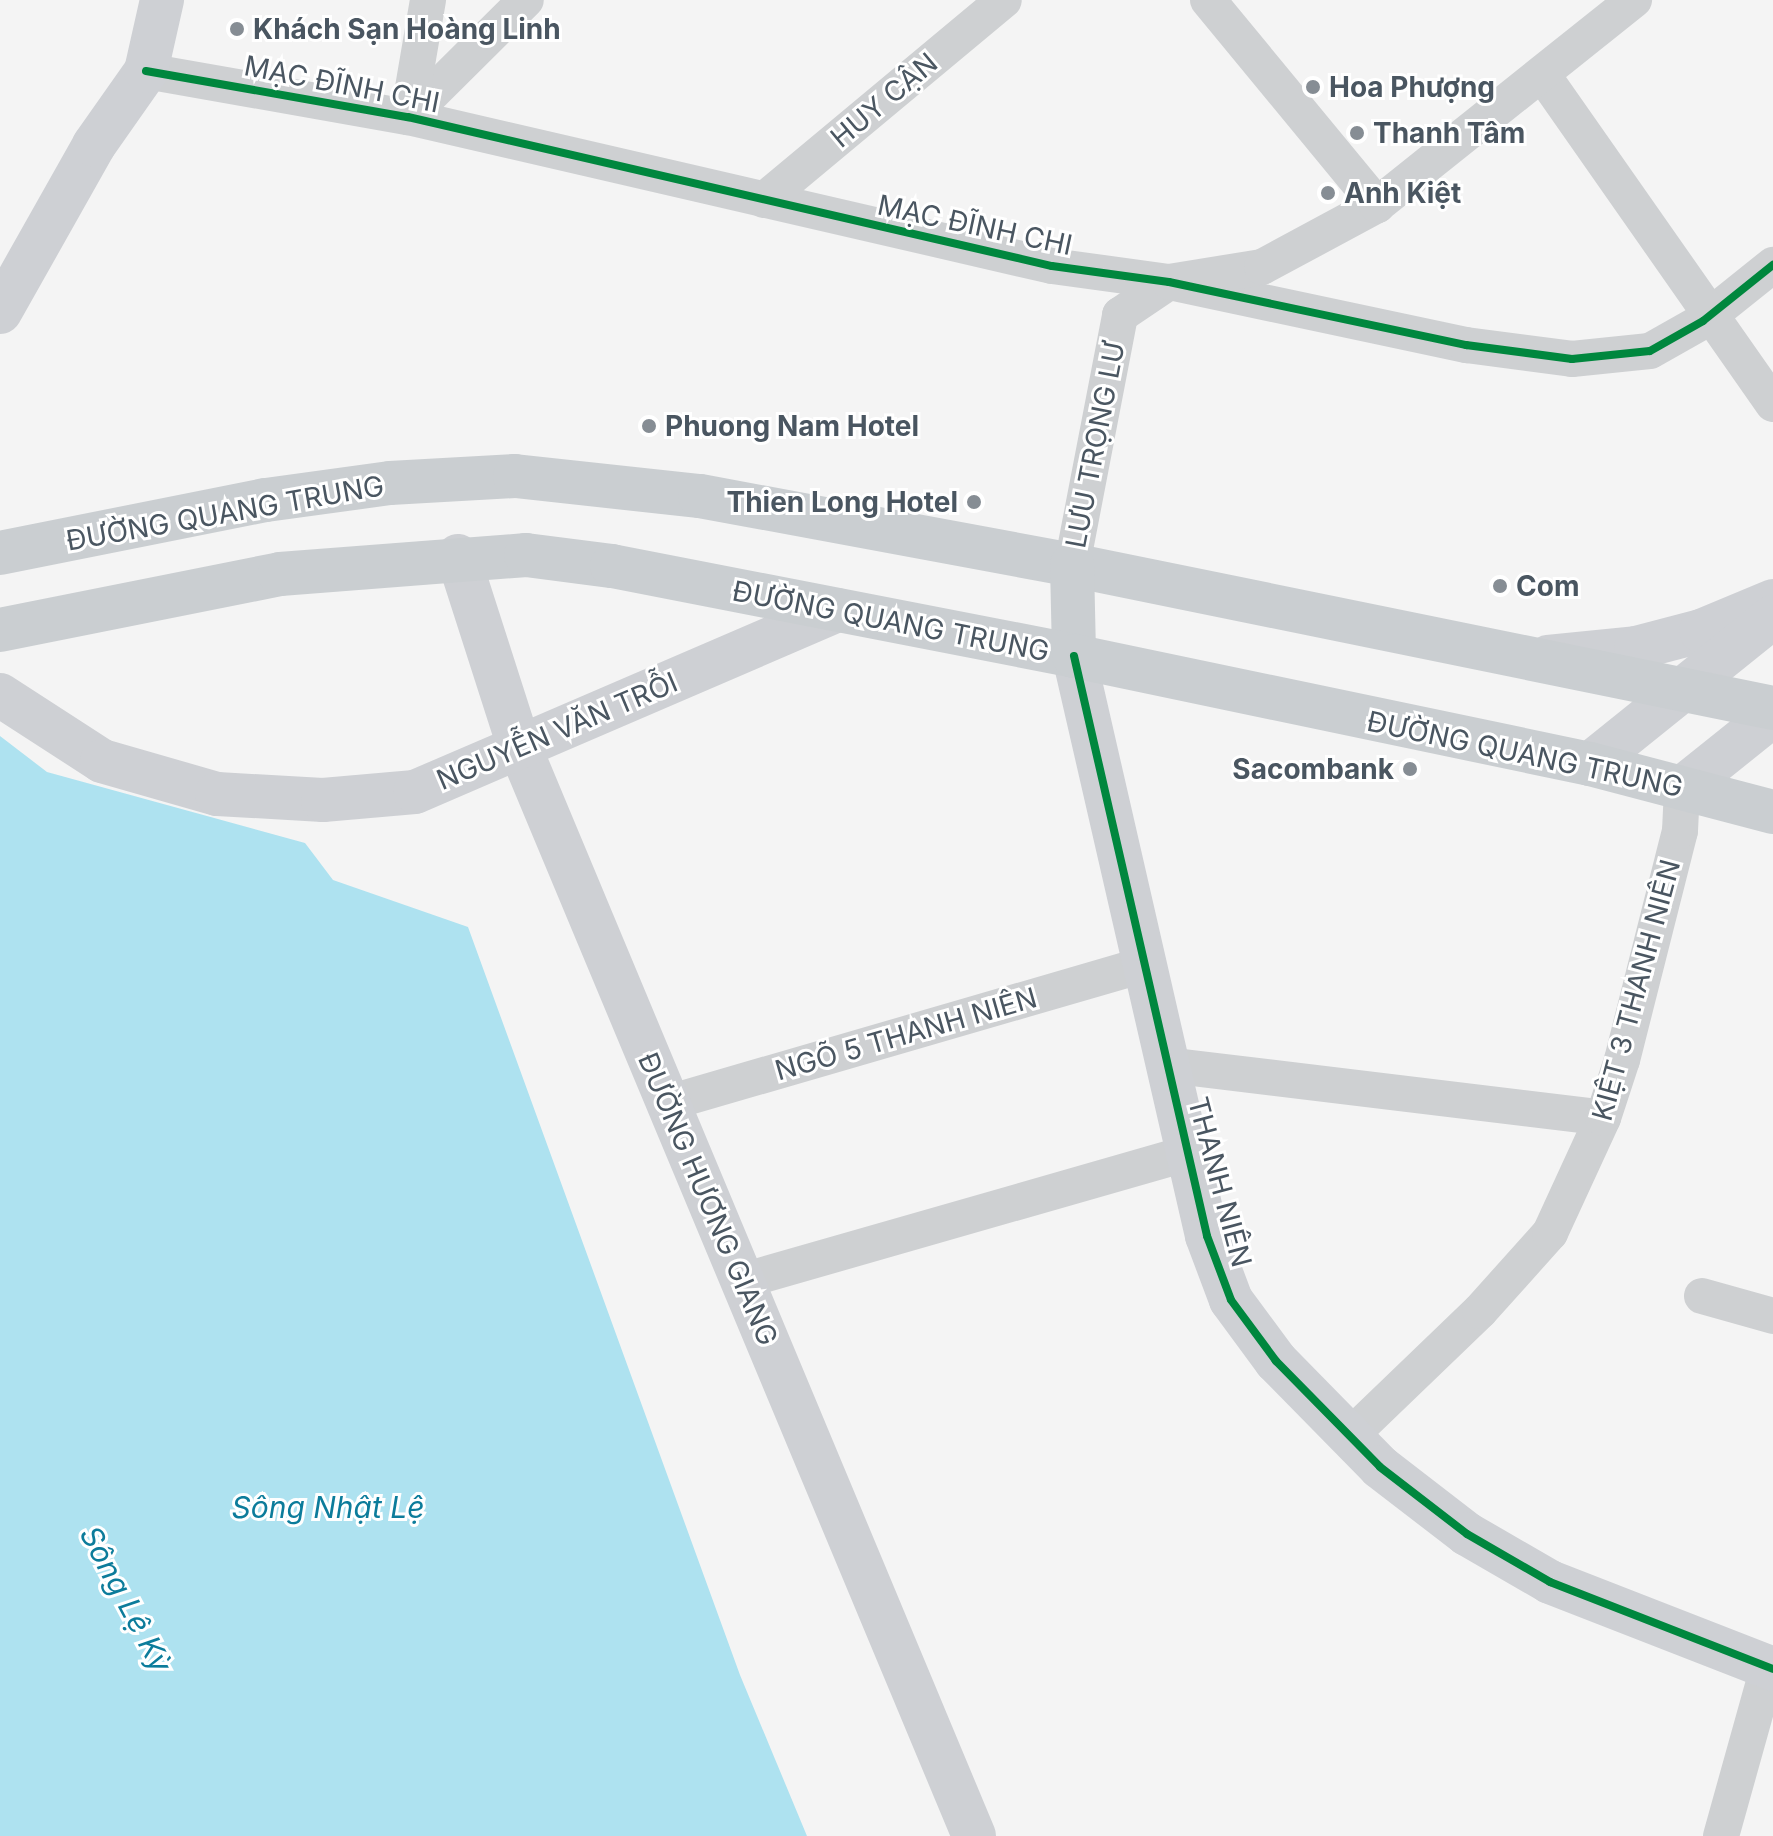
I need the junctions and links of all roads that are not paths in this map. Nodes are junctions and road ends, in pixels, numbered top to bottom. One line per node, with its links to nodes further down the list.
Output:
1 (162, 0): 8 (street)
2 (428, 0): 10 (street)
3 (526, 0): 10 (street)
4 (1004, 0): 11 (street, HUY CẬN)
5 (1208, 0): 12 (street)
6 (1634, 0): 7 (street, LƯU TRỌNG LƯ)
7 (1591, 13): 9 (street, LƯU TRỌNG LƯ)
8 (146, 71): 10 (street, MẠC ĐĨNH CHI); 15 (street)
9 (1542, 74): 12 (street, LƯU TRỌNG LƯ); 16 (street)
10 (408, 117): 11 (street, MẠC ĐĨNH CHI)
11 (764, 200): 14 (street, MẠC ĐĨNH CHI)
12 (1377, 205): 14 (street, LƯU TRỌNG LƯ)
13 (1773, 265): 16 (street, MẠC ĐĨNH CHI)
14 (1169, 282): 16 (street, MẠC ĐĨNH CHI); 20 (street, LƯU TRỌNG LƯ)
15 (0, 312)
16 (1711, 315): 17 (street)
17 (1773, 404)
18 (0, 553): 20 (main road, ĐƯỜNG QUANG TRUNG)
19 (458, 556): 22 (main road, ĐƯỜNG QUANG TRUNG); 24 (main road, ĐƯỜNG QUANG TRUNG); 31 (street, ĐƯỜNG HƯƠNG GIANG)
20 (1072, 565): 25 (main road); 26 (main road, ĐƯỜNG QUANG TRUNG)
21 (1773, 601): 26 (street)
22 (838, 610): 25 (main road, ĐƯỜNG QUANG TRUNG); 31 (street, NGUYỄN VĂN TRỖI)
23 (1773, 617): 27 (street)
24 (0, 630)
25 (1074, 656): 32 (main road, ĐƯỜNG QUANG TRUNG); 35 (street, THANH NIÊN)
26 (1537, 657): 27 (main road, ĐƯỜNG QUANG TRUNG)
27 (1684, 688): 29 (main road, ĐƯỜNG QUANG TRUNG); 32 (street)
28 (0, 695): 31 (street, NGUYỄN VĂN TRỖI)
29 (1773, 708)
30 (1773, 715): 33 (street)
31 (519, 746): 37 (street, ĐƯỜNG HƯƠNG GIANG)
32 (1590, 764): 33 (main road, ĐƯỜNG QUANG TRUNG)
33 (1682, 788): 34 (main road, ĐƯỜNG QUANG TRUNG); 38 (street, KIỆT 3 THANH NIÊN)
34 (1773, 812)
35 (1144, 965): 36 (street, THANH NIÊN); 37 (street, NGÕ 5 THANH NIÊN)
36 (1167, 1065): 38 (street); 39 (street, THANH NIÊN)
37 (668, 1103): 40 (street, ĐƯỜNG HƯƠNG GIANG)
38 (1603, 1118): 43 (street, KIỆT 3 THANH NIÊN)
39 (1188, 1153): 40 (street); 43 (street, THANH NIÊN)
40 (742, 1281): 45 (street, ĐƯỜNG HƯƠNG GIANG)
41 (1702, 1296): 42 (street)
42 (1773, 1316)
43 (1350, 1436): 44 (street, THANH NIÊN)
44 (1770, 1668): 46 (street)
45 (974, 1836)
46 (1721, 1836)

